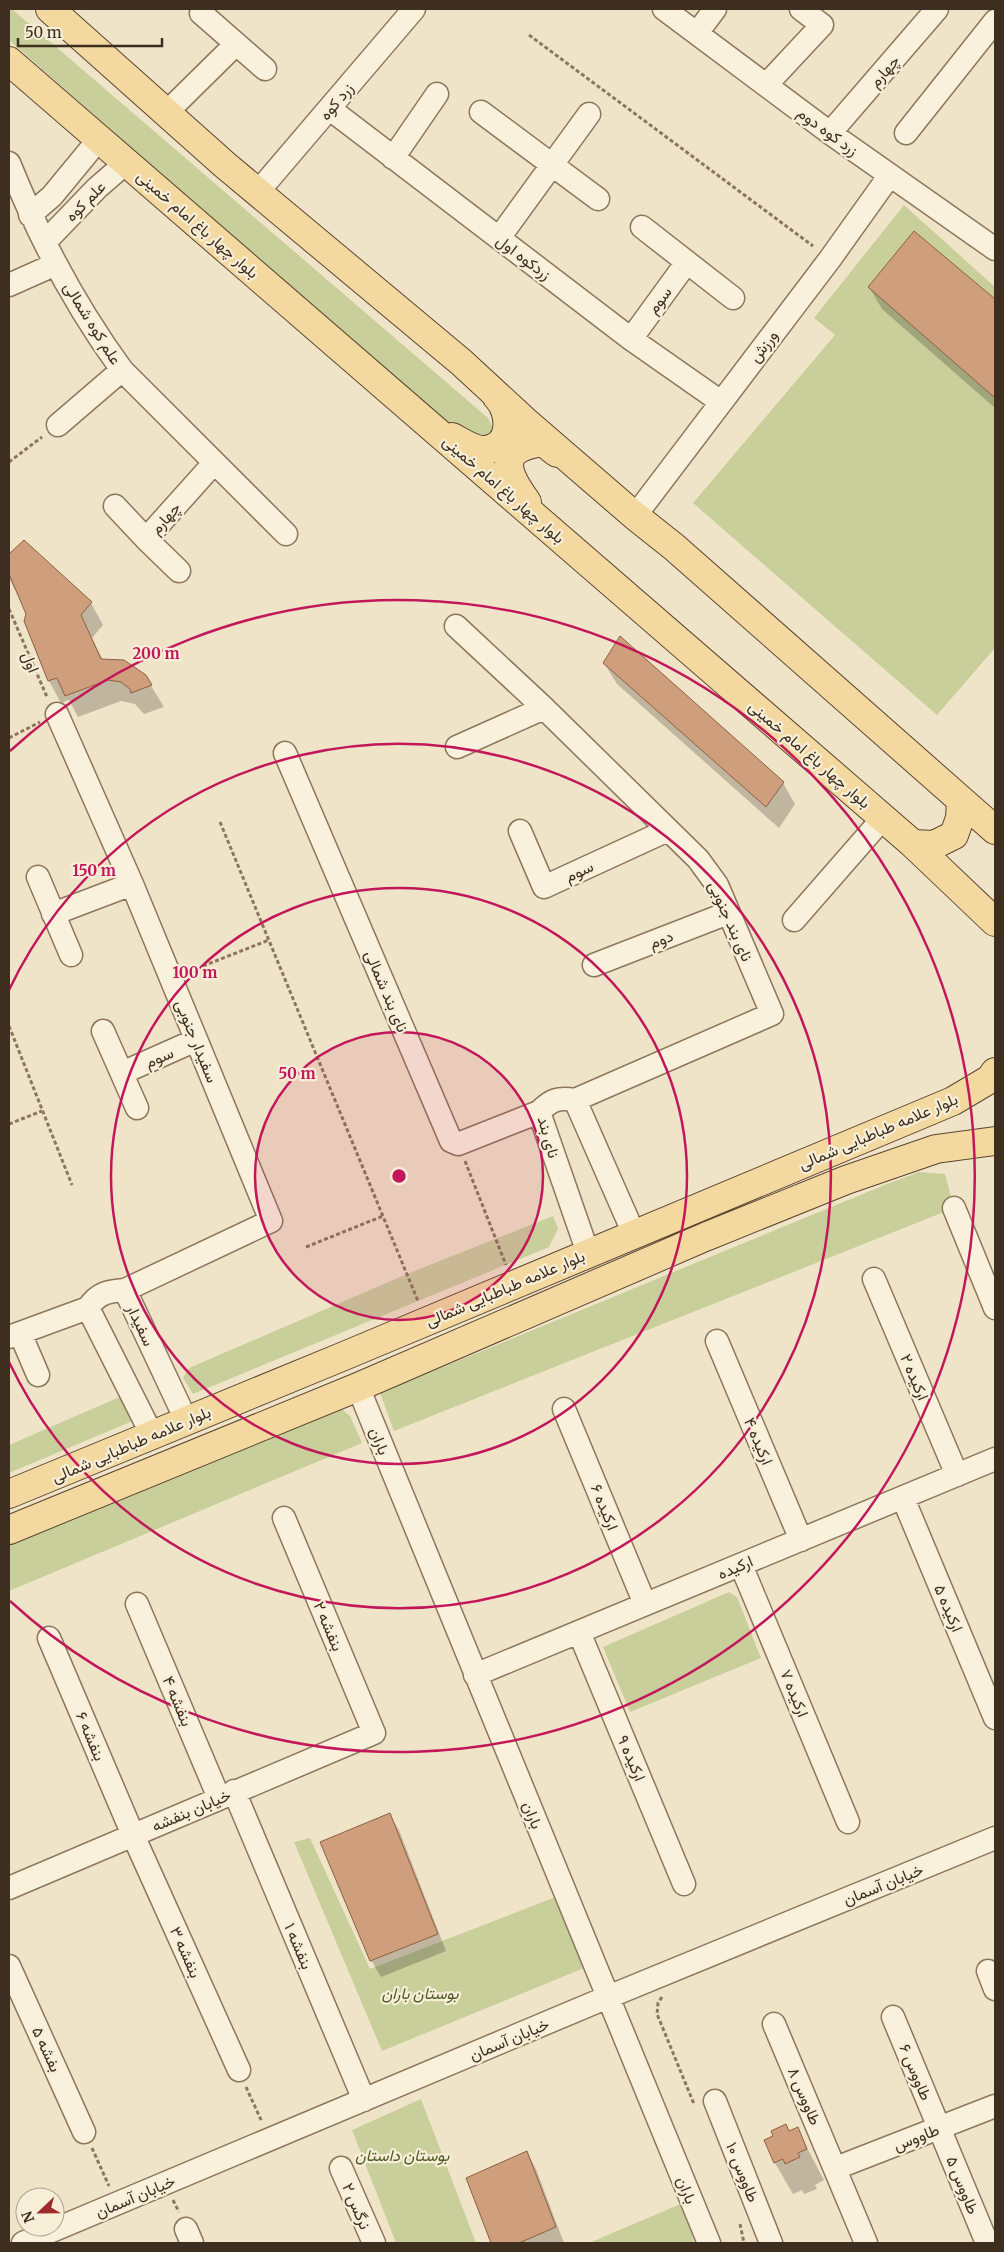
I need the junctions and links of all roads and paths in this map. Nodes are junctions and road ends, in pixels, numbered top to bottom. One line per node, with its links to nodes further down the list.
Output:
1 (50, 9): 18 (main road)
2 (414, 9): 16 (street, زرد کوه)
3 (664, 9): 9 (street, زرد کوه دوم)
4 (715, 9): 9 (street)
5 (801, 9): 14 (street)
6 (937, 9): 20 (street, چهارم)
7 (201, 13): 11 (street)
8 (995, 21): 21 (street)
9 (697, 33): 14 (street, زرد کوه دوم)
10 (529, 35): 35 (path)
11 (236, 44): 13 (street); 18 (street)
12 (9, 60): 22 (main road, بلوار چهار باغ امام خمینی)
13 (265, 69)
14 (766, 85): 20 (street, زرد کوه دوم)
15 (437, 94): 23 (street)
16 (330, 109): 23 (street, زردکوه اول); 28 (street, زرد کوه)
17 (480, 112): 26 (street)
18 (166, 113): 28 (main road)
19 (589, 114): 26 (street)
20 (830, 132): 27 (street, زرد کوه دوم)
21 (906, 133)
22 (99, 139): 24 (main road, بلوار چهار باغ امام خمینی); 30 (street, علم کوه)
23 (393, 158): 32 (street, زردکوه اول)
24 (127, 162): 33 (street, علم کوه); 44 (main road, بلوار چهار باغ امام خمینی)
25 (9, 163): 30 (street, علم کوه شمالی)
26 (551, 166): 29 (street); 32 (street)
27 (890, 176): 34 (street, زرد کوه دوم); 35 (street, ورزش)
28 (257, 193): 41 (main road)
29 (598, 199)
30 (30, 215): 33 (street, علم کوه شمالی)
31 (642, 227): 36 (street)
32 (499, 238): 40 (street, زردکوه اول)
33 (45, 242): 37 (street, علم کوه شمالی)
34 (995, 249)
35 (830, 259): 43 (street, ورزش)
36 (687, 262): 39 (street); 40 (street, سوم)
37 (56, 264): 38 (street); 42 (street, علم کوه شمالی)
38 (9, 284)
39 (733, 298)
40 (631, 339): 43 (street, زردکوه اول)
41 (460, 362): 44 (main road); 48 (main road)
42 (122, 370): 45 (street); 47 (street, علم کوه شمالی)
43 (721, 402): 50 (street, ورزش)
44 (429, 424): 51 (main road, بلوار چهار باغ امام خمینی)
45 (58, 425): 46 (path)
46 (9, 462)
47 (214, 463): 52 (street, علم کوه شمالی); 53 (street, چهارم)
48 (592, 479): 50 (main road); 51 (main road)
49 (115, 506): 53 (street, چهارم)
50 (635, 516): 62 (main road)
51 (547, 528): 63 (main road, بلوار چهار باغ امام خمینی)
52 (286, 534)
53 (146, 539): 54 (street)
54 (179, 571)
55 (9, 609): 58 (path, اول)
56 (456, 626): 57 (street, نای بند جنوبی)
57 (544, 708): 60 (street); 65 (street, نای بند جنوبی)
58 (57, 714): 59 (path); 70 (street, سفیدار جنوبی)
59 (9, 738)
60 (458, 747)
61 (285, 753): 90 (street, نای بند شمالی)
62 (961, 801): 66 (main road); 68 (main road)
63 (883, 818): 68 (main road, بلوار چهار باغ امام خمینی); 73 (street)
64 (220, 822): 75 (path)
65 (668, 830): 67 (street, سوم); 71 (street, نای بند جنوبی)
66 (995, 830)
67 (520, 831)
68 (913, 844): 74 (main road, بلوار چهار باغ امام خمینی)
69 (38, 877): 72 (street)
70 (132, 884): 72 (street); 81 (street, سفیدار جنوبی)
71 (728, 913): 77 (street, دوم); 84 (street, نای بند جنوبی)
72 (53, 914): 76 (street)
73 (794, 920)
74 (995, 922)
75 (269, 940): 78 (path); 93 (path)
76 (71, 956)
77 (594, 965)
78 (203, 966)
79 (9, 1026): 86 (path)
80 (103, 1031): 83 (street)
81 (196, 1040): 83 (street, سوم); 99 (street, سفیدار جنوبی)
82 (995, 1072): 94 (main road, بلوار علامه طباطبایی شمالی)
83 (122, 1074): 85 (street)
84 (575, 1100): 87 (street, نای بند); 94 (street)
85 (137, 1108)
86 (42, 1111): 88 (path); 91 (path)
87 (539, 1112): 90 (street); 96 (street, نای بند)
88 (9, 1124)
89 (995, 1141): 106 (main road, بلوار علامه طباطبایی شمالی)
90 (458, 1144): 98 (path)
91 (72, 1185)
92 (954, 1208): 101 (street)
93 (383, 1216): 95 (path); 102 (path)
94 (634, 1234): 96 (main road, بلوار علامه طباطبایی شمالی)
95 (306, 1248)
96 (588, 1253): 98 (main road, بلوار علامه طباطبایی شمالی)
97 (874, 1279): 111 (street, ارکیده ۲)
98 (514, 1285): 102 (main road, بلوار علامه طباطبایی شمالی)
99 (125, 1290): 100 (street, سفیدار); 108 (street, سفیدار)
100 (88, 1308): 103 (street); 109 (street)
101 (995, 1308)
102 (426, 1320): 108 (main road, بلوار علامه طباطبایی شمالی)
103 (14, 1335): 105 (street)
104 (718, 1342): 116 (street, ارکیده ۴)
105 (38, 1375)
106 (358, 1388): 115 (main road, بلوار علامه طباطبایی شمالی); 122 (street, باران)
107 (564, 1409): 119 (street, ارکیده ۶)
108 (186, 1420): 109 (main road, بلوار علامه طباطبایی شمالی)
109 (152, 1435): 112 (main road, بلوار علامه طباطبایی شمالی)
110 (995, 1459): 111 (street, ارکیده)
111 (957, 1475): 113 (street, ارکیده)
112 (9, 1494)
113 (903, 1498): 116 (street, ارکیده); 123 (street, ارکیده ۵)
114 (284, 1518): 124 (street, بنفشه ۲)
115 (9, 1530)
116 (801, 1540): 117 (street, ارکیده)
117 (742, 1564): 119 (street, ارکیده); 126 (street, ارکیده ۷)
118 (137, 1604): 125 (street, بنفشه ۴)
119 (645, 1604): 120 (street, ارکیده)
120 (579, 1632): 122 (street, ارکیده); 129 (street, ارکیده ۹)
121 (49, 1638): 127 (street, بنفشه ۶)
122 (475, 1675): 132 (street, باران)
123 (995, 1718)
124 (374, 1733): 125 (street, خیابان بنفشه)
125 (227, 1795): 127 (street, خیابان بنفشه); 136 (street, بنفشه ۱)
126 (848, 1822)
127 (133, 1834): 130 (street, خیابان بنفشه); 135 (street, بنفشه ۳)
128 (995, 1838): 132 (street, خیابان آسمان)
129 (684, 1884)
130 (9, 1888)
131 (9, 1966): 140 (street, بفشه ۵)
132 (608, 1997): 136 (street, خیابان آسمان); 149 (street, باران)
133 (893, 2017): 139 (street, طاووس ۶)
134 (774, 2024): 143 (street, طاووس ۸)
135 (239, 2070): 141 (path)
136 (364, 2100): 141 (street, خیابان آسمان)
137 (715, 2101): 150 (street, طاووس ۱۰)
138 (995, 2106): 139 (street, طاووس)
139 (940, 2128): 143 (street, طاووس); 152 (street, طاووس ۵)
140 (84, 2132): 145 (path)
141 (270, 2140): 144 (street, خیابان آسمان)
142 (341, 2168): 148 (street, نرگس ۲)
143 (836, 2168): 151 (street, طاووس ۸)
144 (166, 2184): 145 (street, خیابان آسمان); 146 (path)
145 (117, 2204): 147 (street, خیابان آسمان)
146 (189, 2236)
147 (23, 2243)
148 (374, 2243)
149 (709, 2243)
150 (771, 2243)
151 (866, 2243)
152 (987, 2243)

